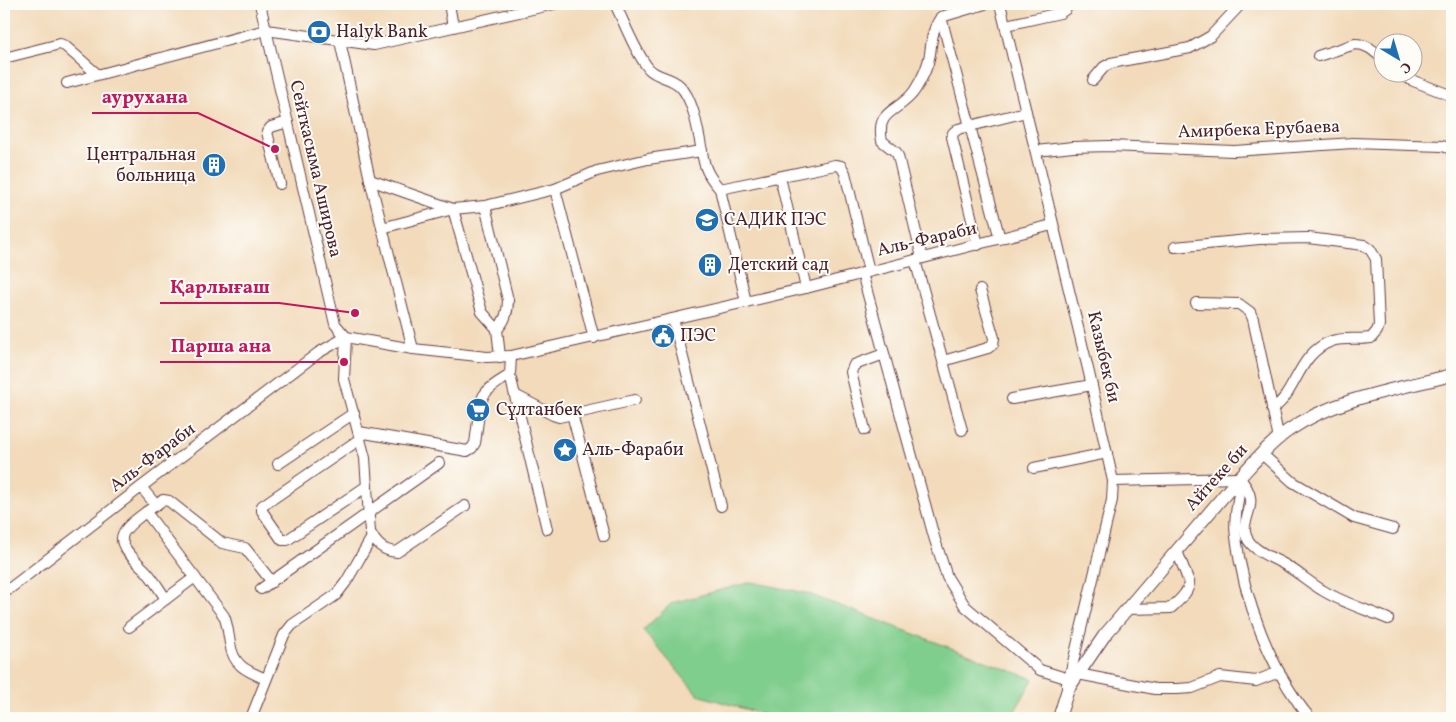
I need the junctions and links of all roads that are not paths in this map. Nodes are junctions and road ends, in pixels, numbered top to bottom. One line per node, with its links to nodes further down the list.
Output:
1 (260, 4): 12 (street, Сейткасыма Аширова)
2 (450, 4): 11 (street)
3 (554, 4): 11 (street)
4 (615, 4): 26 (street)
5 (985, 4): 9 (street)
6 (1000, 4): 10 (street, Казыбек би)
7 (1067, 4): 10 (street)
8 (1241, 4): 18 (street)
9 (941, 17): 24 (street); 40 (street)
10 (1006, 25): 22 (street, Казыбек би)
11 (454, 27): 13 (street)
12 (266, 30): 13 (street); 17 (street); 23 (street, Сейткасыма Аширова)
13 (340, 41): 29 (street)
14 (1374, 50): 15 (street)
15 (1318, 56)
16 (4, 58): 17 (street)
17 (98, 74): 20 (street)
18 (1093, 80)
19 (1416, 82): 21 (street)
20 (67, 83)
21 (1452, 96)
22 (1026, 112): 24 (street); 27 (street, Казыбек би)
23 (288, 122): 30 (street); 48 (street, Сейткасыма Аширова)
24 (970, 126): 37 (street); 38 (street)
25 (1452, 149): 27 (street, Амирбека Ерубаева)
26 (702, 151): 31 (street); 32 (street)
27 (1036, 151): 35 (street, Казыбек би)
28 (780, 177): 32 (street); 41 (street); 42 (street)
29 (370, 180): 34 (street); 36 (street)
30 (280, 184)
31 (555, 189): 33 (street); 49 (street)
32 (720, 189): 44 (street)
33 (485, 206): 34 (street); 47 (street)
34 (453, 209): 36 (street); 47 (street)
35 (1052, 226): 37 (street, Аль-Фараби); 57 (street, Казыбек би)
36 (382, 228): 50 (street)
37 (1000, 239): 38 (street, Аль-Фараби)
38 (978, 245): 40 (street, Аль-Фараби)
39 (1175, 248): 61 (street)
40 (918, 259): 41 (street, Аль-Фараби); 54 (street)
41 (866, 272): 42 (street, Аль-Фараби); 51 (street)
42 (806, 288): 44 (street, Аль-Фараби)
43 (980, 290): 54 (street)
44 (746, 302): 46 (street, Аль-Фараби)
45 (1196, 303): 61 (street)
46 (674, 319): 49 (street, Аль-Фараби); 79 (street)
47 (496, 329): 53 (street)
48 (346, 337): 50 (street, Аль-Фараби); 62 (street); 76 (street, Аль-Фараби)
49 (594, 338): 52 (street, Аль-Фараби)
50 (414, 349): 53 (street, Аль-Фараби)
51 (884, 354): 64 (street); 97 (street)
52 (512, 356): 53 (street, Аль-Фараби); 55 (street)
53 (500, 357)
54 (943, 361): 65 (street)
55 (510, 374): 58 (street); 66 (street)
56 (1452, 374): 67 (street, Айтеке би)
57 (1092, 385): 59 (street); 68 (street, Казыбек би)
58 (515, 394): 63 (street); 82 (street)
59 (1012, 399)
60 (635, 400): 63 (street)
61 (1272, 409): 67 (street)
62 (354, 413): 66 (street); 71 (street)
63 (572, 414): 84 (street)
64 (865, 430)
65 (962, 430)
66 (359, 435): 75 (street); 75 (street)
67 (1279, 439): 69 (street, Айтеке би)
68 (1107, 453): 72 (street); 74 (street, Казыбек би)
69 (1262, 454): 73 (street, Айтеке би); 83 (street)
70 (440, 463): 81 (street)
71 (278, 464)
72 (1034, 468)
73 (1240, 479): 74 (street); 86 (street, Айтеке би); 93 (street); 95 (street)
74 (1113, 481): 97 (street, Казыбек би)
75 (367, 486): 81 (street)
76 (141, 487): 77 (street); 90 (street, Аль-Фараби)
77 (156, 505): 80 (street); 88 (street)
78 (464, 506): 85 (street)
79 (721, 506)
80 (146, 512): 87 (street); 91 (street)
81 (369, 513): 85 (street); 88 (street)
82 (547, 529)
83 (1393, 529)
84 (604, 536)
85 (372, 537): 96 (street)
86 (1177, 551): 92 (street, Айтеке би); 92 (street)
87 (195, 577): 91 (street); 96 (street)
88 (272, 582): 89 (street)
89 (261, 589)
90 (4, 593)
91 (166, 599): 94 (street)
92 (1127, 609): 97 (street, Айтеке би)
93 (1388, 619)
94 (129, 627)
95 (1279, 672): 97 (street); 100 (street)
96 (266, 679): 98 (street)
97 (1072, 681): 99 (street, Казыбек би)
98 (251, 718)
99 (1059, 718)
100 (1310, 718)

